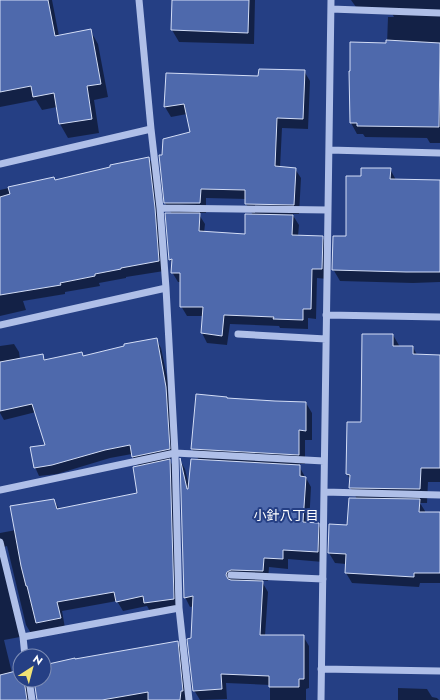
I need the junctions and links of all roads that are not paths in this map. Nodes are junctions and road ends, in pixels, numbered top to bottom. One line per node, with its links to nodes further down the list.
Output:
1 (139, 0): 5 (street)
2 (331, 0): 3 (street)
3 (331, 9): 4 (street); 6 (street)
4 (440, 13)
5 (151, 129): 8 (street); 9 (street)
6 (329, 150): 7 (street); 10 (street)
7 (440, 153)
8 (0, 164)
9 (160, 208): 10 (street); 11 (street)
10 (328, 210): 12 (street)
11 (166, 288): 14 (street); 17 (street)
12 (326, 315): 13 (street); 16 (street)
13 (440, 317)
14 (0, 326)
15 (238, 334): 16 (street)
16 (326, 339): 18 (street)
17 (175, 453): 18 (street); 19 (street); 25 (street)
18 (324, 461): 20 (street)
19 (0, 490)
20 (324, 492): 21 (street); 24 (street)
21 (440, 495)
22 (0, 542): 26 (street)
23 (231, 575): 24 (street)
24 (323, 578): 28 (street)
25 (179, 608): 26 (street); 32 (street)
26 (22, 637): 27 (street)
27 (24, 648)
28 (321, 669): 29 (street); 33 (street)
29 (440, 671)
30 (30, 688): 31 (street)
31 (32, 700)
32 (189, 700)
33 (321, 700)

